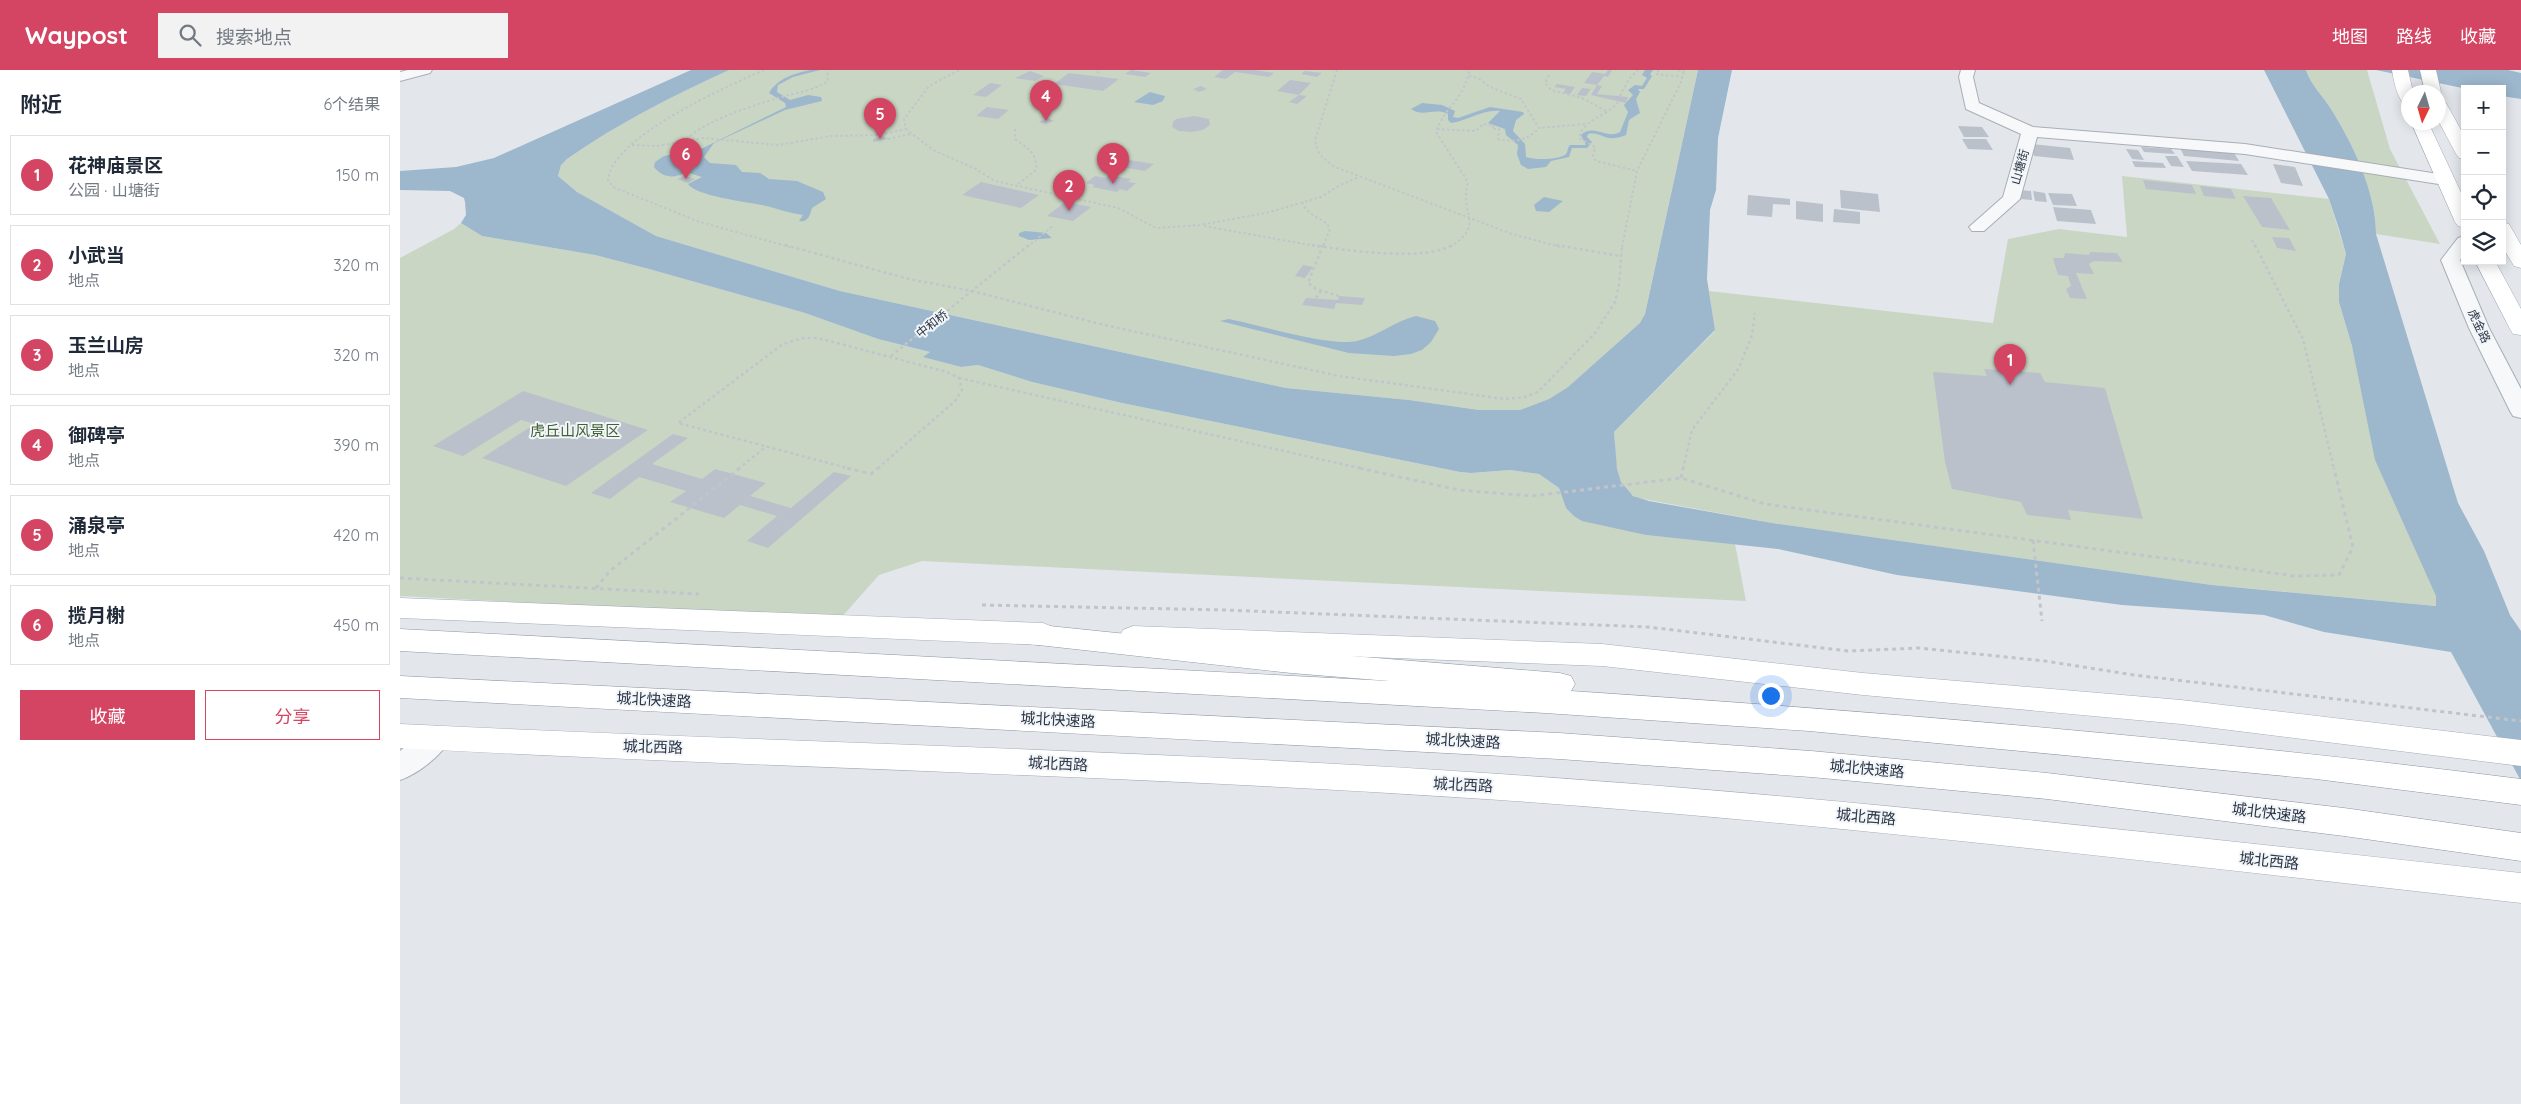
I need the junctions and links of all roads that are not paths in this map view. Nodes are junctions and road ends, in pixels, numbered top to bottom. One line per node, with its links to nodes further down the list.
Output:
1 (425, 70): 4 (street)
2 (1968, 70): 8 (street, 山塘街)
3 (2400, 71): 5 (main road)
4 (400, 77)
5 (2402, 85)
6 (2446, 117): 9 (main road)
7 (2423, 130): 10 (main road)
8 (2030, 132): 10 (street); 12 (street, 山塘街)
9 (2461, 146)
10 (2445, 180): 11 (main road)
11 (2464, 220)
12 (1978, 227)
13 (2511, 238): 15 (main road)
14 (2461, 247): 18 (street, 虎金路)
15 (2521, 262)
16 (2487, 265): 17 (main road)
17 (2521, 329)
18 (2521, 411)
19 (400, 608): 20 (main road)
20 (1020, 633): 23 (main road); 26 (main road)
21 (400, 640): 23 (main road)
22 (400, 687): 29 (main road, 城北快速路)
23 (1809, 718): 28 (main road)
24 (400, 736): 25 (main road, 城北西路)
25 (436, 738): 27 (street); 30 (main road, 城北西路)
26 (2521, 752)
27 (400, 768)
28 (2515, 792)
29 (2521, 847)
30 (2521, 888)

